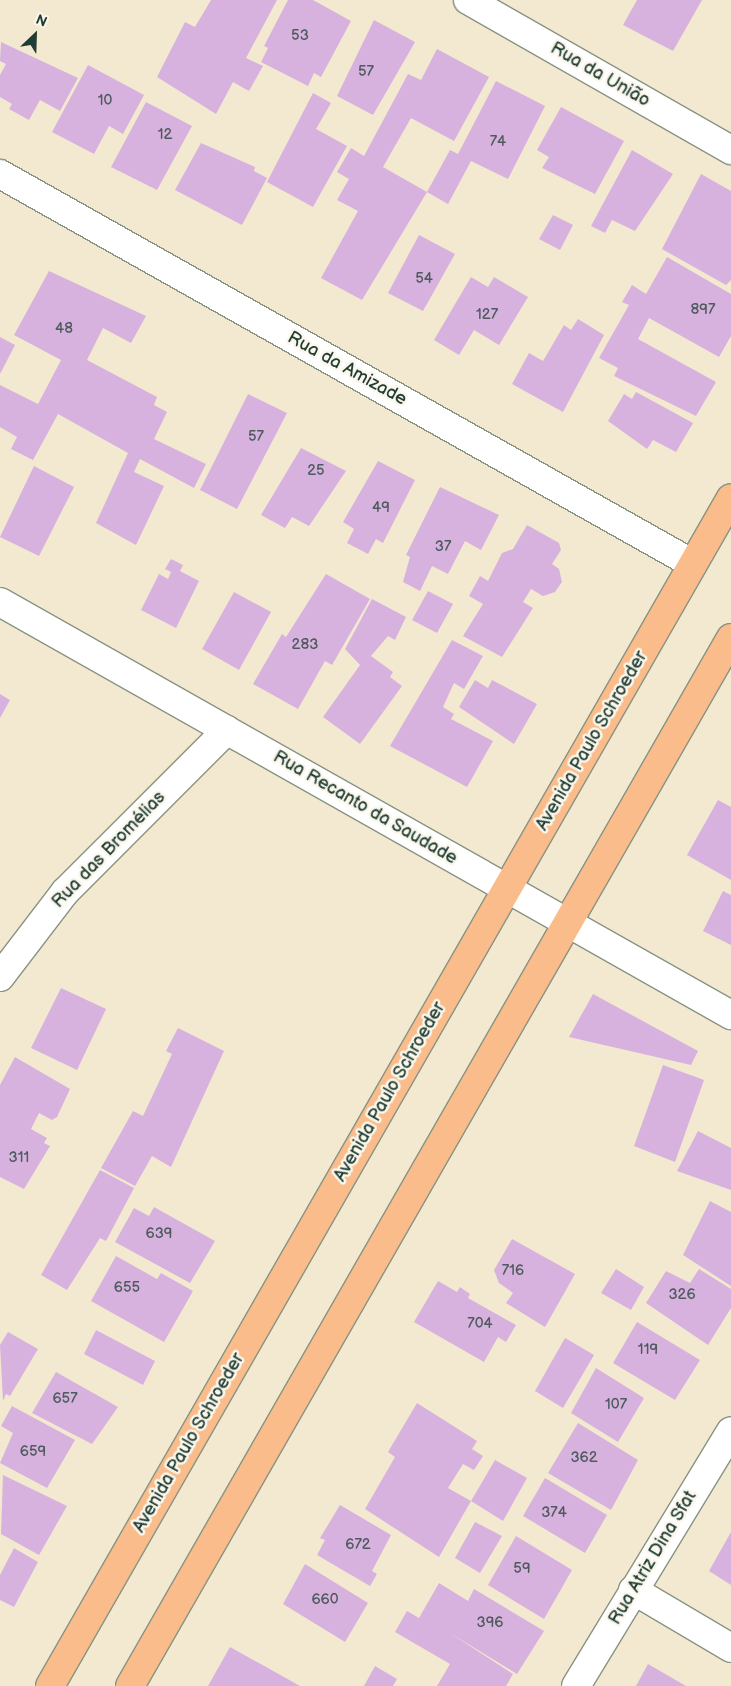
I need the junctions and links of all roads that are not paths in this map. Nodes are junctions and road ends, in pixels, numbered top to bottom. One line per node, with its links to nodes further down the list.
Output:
1 (468, 0): 2 (street, Rua da União)
2 (731, 150)
3 (0, 174): 5 (street, Rua da Amizade)
4 (731, 498): 5 (main road, Avenida Paulo Schroeder)
5 (693, 564): 9 (main road, Avenida Paulo Schroeder)
6 (0, 602): 8 (street, Rua Recanto da Saudade)
7 (731, 638): 10 (main road)
8 (227, 730): 9 (street, Rua Recanto da Saudade); 11 (street, Rua das Bromélias)
9 (507, 889): 10 (street, Rua Recanto da Saudade); 16 (main road, Avenida Paulo Schroeder)
10 (568, 923): 12 (street, Rua Recanto da Saudade); 17 (main road)
11 (0, 977)
12 (731, 1015)
13 (731, 1431): 14 (street, Rua Atriz Dina Sfat)
14 (633, 1590): 15 (street); 18 (street, Rua Atriz Dina Sfat)
15 (731, 1648)
16 (50, 1686)
17 (130, 1686)
18 (576, 1686)

